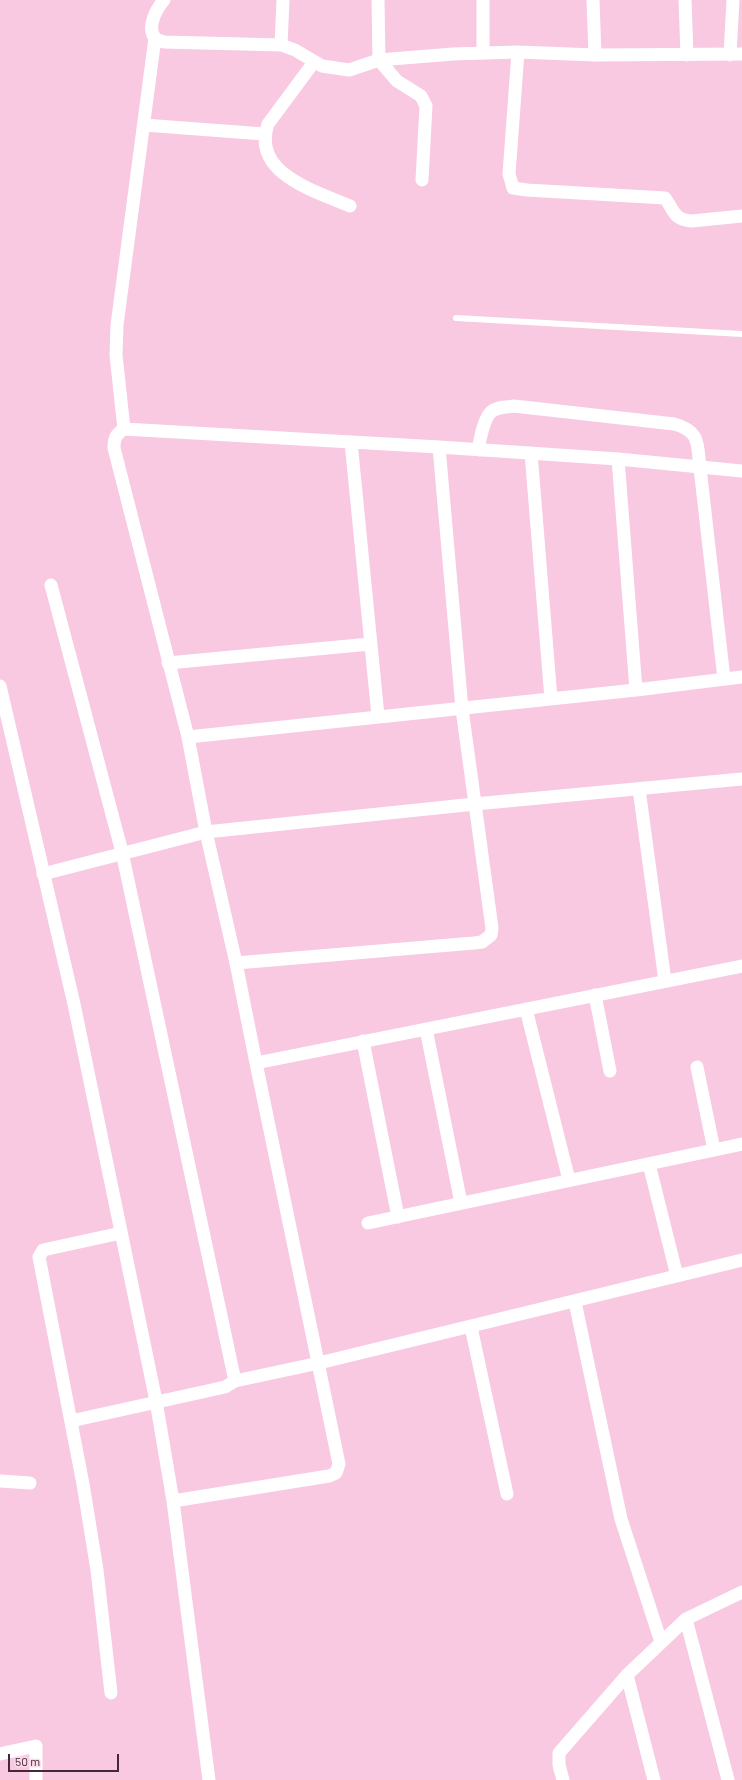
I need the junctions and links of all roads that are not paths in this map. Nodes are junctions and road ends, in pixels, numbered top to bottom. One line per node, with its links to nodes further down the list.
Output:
1 (164, 0): 8 (street)
2 (283, 0): 9 (street)
3 (378, 0): 15 (street)
4 (483, 0): 11 (street)
5 (593, 0): 12 (street)
6 (685, 0): 13 (street)
7 (733, 0): 14 (street)
8 (155, 38): 9 (street); 17 (street)
9 (281, 46): 16 (street)
10 (518, 52): 11 (street); 12 (street); 21 (street)
11 (483, 53): 15 (street)
12 (595, 55): 13 (street)
13 (687, 55): 14 (street)
14 (736, 55)
15 (379, 60): 16 (street); 19 (street)
16 (314, 62): 18 (street)
17 (144, 125): 18 (street); 24 (street)
18 (264, 134): 20 (street)
19 (422, 180)
20 (350, 206)
21 (742, 216)
22 (456, 318): 23 (lane)
23 (742, 334)
24 (124, 429): 25 (street); 34 (street)
25 (351, 442): 26 (street); 33 (street)
26 (439, 447): 27 (street); 40 (street)
27 (478, 450): 28 (street); 30 (street)
28 (531, 453): 29 (street); 39 (street)
29 (618, 459): 30 (street); 38 (street)
30 (700, 468): 31 (street); 36 (street)
31 (742, 471)
32 (51, 584): 47 (street)
33 (370, 644): 34 (street); 41 (street)
34 (168, 663): 42 (street)
35 (742, 677): 36 (street)
36 (724, 679): 38 (street)
37 (0, 686): 48 (street)
38 (636, 690): 39 (street)
39 (552, 699): 40 (street)
40 (462, 709): 41 (street); 45 (street)
41 (378, 716): 42 (street)
42 (188, 737): 46 (street)
43 (742, 779): 44 (street)
44 (639, 789): 45 (street); 51 (street)
45 (475, 804): 46 (street); 49 (street)
46 (206, 832): 47 (street); 49 (street)
47 (122, 852): 48 (street); 72 (street)
48 (43, 874): 66 (street)
49 (236, 963): 56 (street)
50 (742, 966): 51 (street)
51 (665, 981): 52 (street)
52 (595, 995): 53 (street); 58 (street)
53 (526, 1008): 54 (street); 62 (street)
54 (426, 1029): 55 (street); 63 (street)
55 (364, 1041): 56 (street); 64 (street)
56 (256, 1063): 71 (street)
57 (697, 1067): 60 (street)
58 (610, 1071)
59 (742, 1144): 60 (street)
60 (714, 1150): 61 (street)
61 (649, 1164): 62 (street); 68 (street)
62 (569, 1180): 63 (street)
63 (461, 1203): 64 (street)
64 (398, 1217): 65 (street)
65 (368, 1223)
66 (121, 1233): 73 (street); 74 (street)
67 (742, 1260): 68 (street)
68 (677, 1276): 69 (street)
69 (575, 1302): 70 (street); 81 (street)
70 (471, 1327): 71 (street); 77 (street)
71 (319, 1363): 72 (street); 78 (street)
72 (235, 1381): 73 (street)
73 (156, 1401): 74 (street); 78 (street)
74 (71, 1421): 83 (street)
75 (0, 1481): 76 (street)
76 (30, 1483)
77 (507, 1494)
78 (173, 1501): 86 (street)
79 (742, 1592): 80 (street)
80 (686, 1619): 81 (street); 89 (street)
81 (661, 1642): 82 (street)
82 (626, 1675): 87 (street); 88 (street)
83 (111, 1693)
84 (0, 1754): 85 (street)
85 (36, 1780)
86 (209, 1780)
87 (563, 1780)
88 (654, 1780)
89 (728, 1780)

